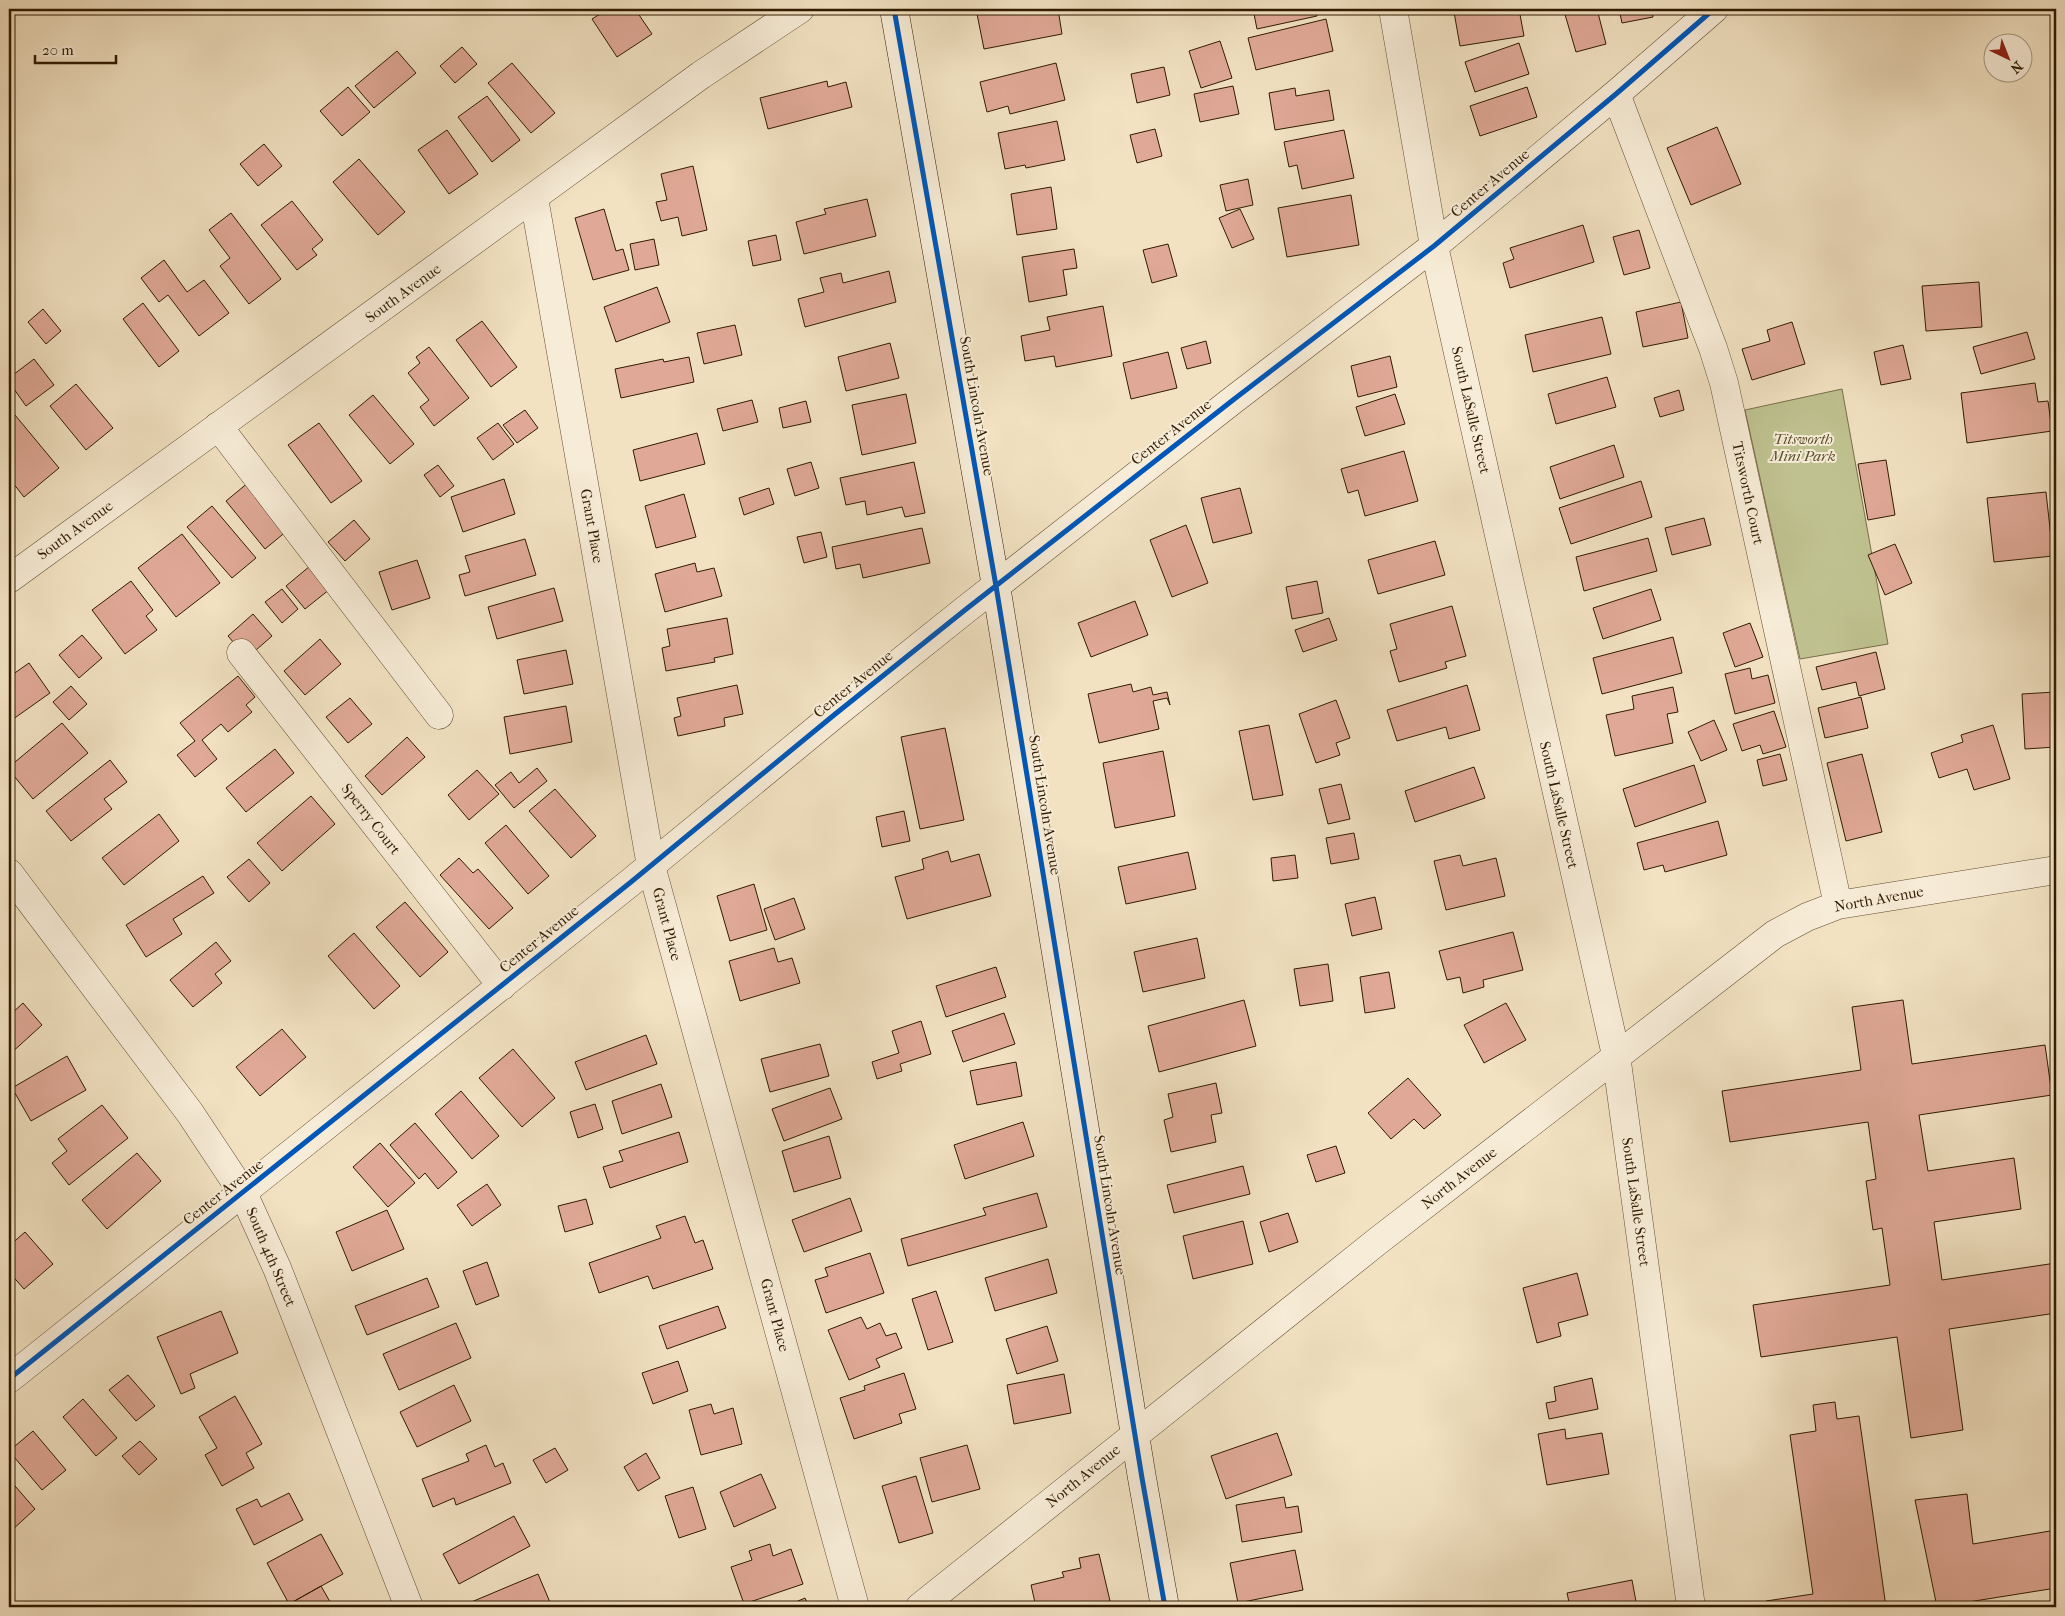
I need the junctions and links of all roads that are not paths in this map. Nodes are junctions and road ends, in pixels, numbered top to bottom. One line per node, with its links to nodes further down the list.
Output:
1 (800, 9): 6 (street, South Avenue)
2 (894, 9): 10 (street, South Lincoln Avenue)
3 (1393, 9): 7 (street, South LaSalle Street)
4 (1714, 9): 5 (street, Center Avenue)
5 (1616, 94): 7 (street, Center Avenue); 16 (street, Titsworth Court)
6 (534, 198): 8 (street, South Avenue); 13 (street, Grant Place)
7 (1434, 246): 10 (street, Center Avenue); 18 (street, South LaSalle Street)
8 (218, 426): 9 (street, South Avenue); 12 (street)
9 (9, 579)
10 (996, 586): 13 (street, Center Avenue); 21 (street, South Lincoln Avenue)
11 (241, 653): 17 (street, Sperry Court)
12 (439, 715)
13 (651, 866): 17 (street, Center Avenue); 23 (street, Grant Place)
14 (2056, 870): 16 (street, North Avenue)
15 (9, 873): 19 (street, South 4th Street)
16 (1838, 905): 18 (street, North Avenue)
17 (502, 986): 19 (street, Center Avenue)
18 (1616, 1056): 21 (street, North Avenue); 26 (street, South LaSalle Street)
19 (243, 1192): 20 (street, Center Avenue); 22 (street, South 4th Street)
20 (9, 1379)
21 (1136, 1435): 24 (street, North Avenue); 25 (street, South Lincoln Avenue)
22 (409, 1607)
23 (855, 1607)
24 (920, 1607)
25 (1165, 1607)
26 (1691, 1607)

